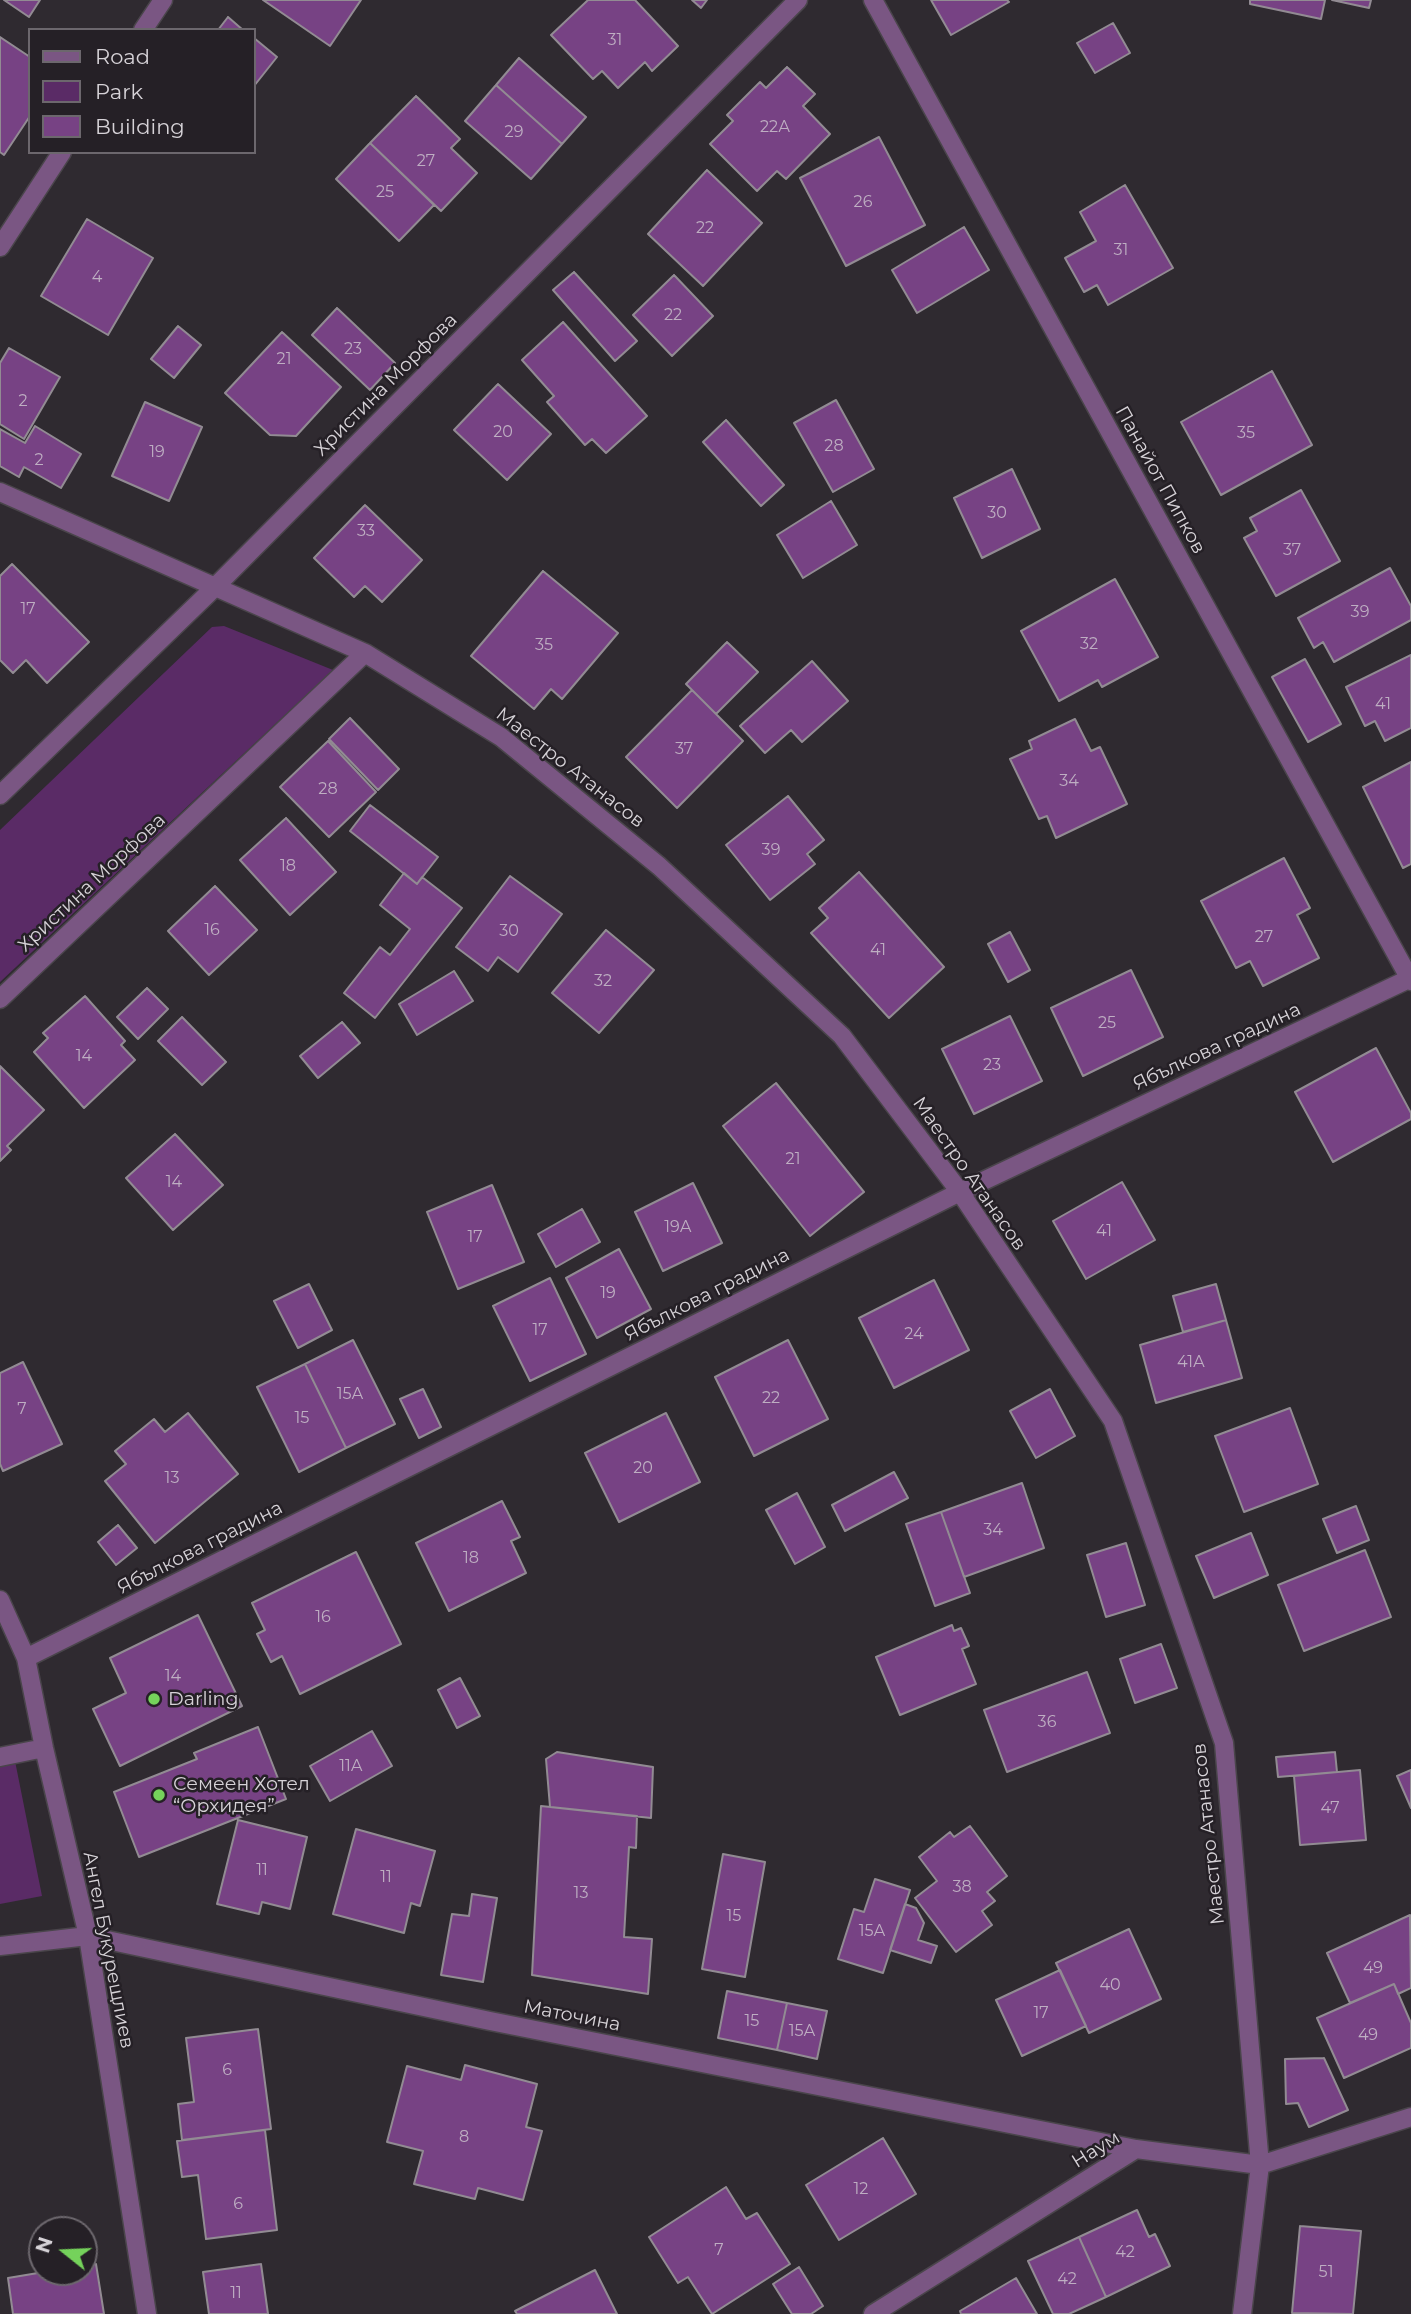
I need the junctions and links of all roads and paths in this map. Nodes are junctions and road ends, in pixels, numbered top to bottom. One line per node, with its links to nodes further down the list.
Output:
1 (163, 0): 4 (street)
2 (798, 0): 8 (street, Христина Морфова)
3 (873, 0): 11 (street, Панайот Пипков)
4 (144, 28)
5 (61, 154): 6 (street)
6 (0, 247)
7 (0, 492): 8 (street, Маестро Атанасов)
8 (214, 588): 9 (street, Маестро Атанасов); 10 (street, Христина Морфова)
9 (365, 653): 12 (street, Христина Морфова); 13 (street, Маестро Атанасов)
10 (0, 795)
11 (1411, 979): 13 (street, Ябълкова градина)
12 (0, 999)
13 (960, 1192): 15 (street, Ябълкова градина); 22 (street, Маестро Атанасов)
14 (0, 1600): 15 (street, Ангел Букурещлиев)
15 (26, 1658): 16 (street, Ангел Букурещлиев)
16 (44, 1748): 17 (street); 18 (street, Ангел Букурещлиев)
17 (0, 1757)
18 (88, 1936): 19 (street, Маточина); 21 (street, Маточина); 23 (street, Ангел Букурещлиев)
19 (0, 1946)
20 (1411, 2117): 22 (street, Наум)
21 (1136, 2149): 22 (street, Наум); 24 (street, Наум)
22 (1260, 2165): 25 (street, Маестро Атанасов)
23 (147, 2314)
24 (873, 2314)
25 (1242, 2314)

